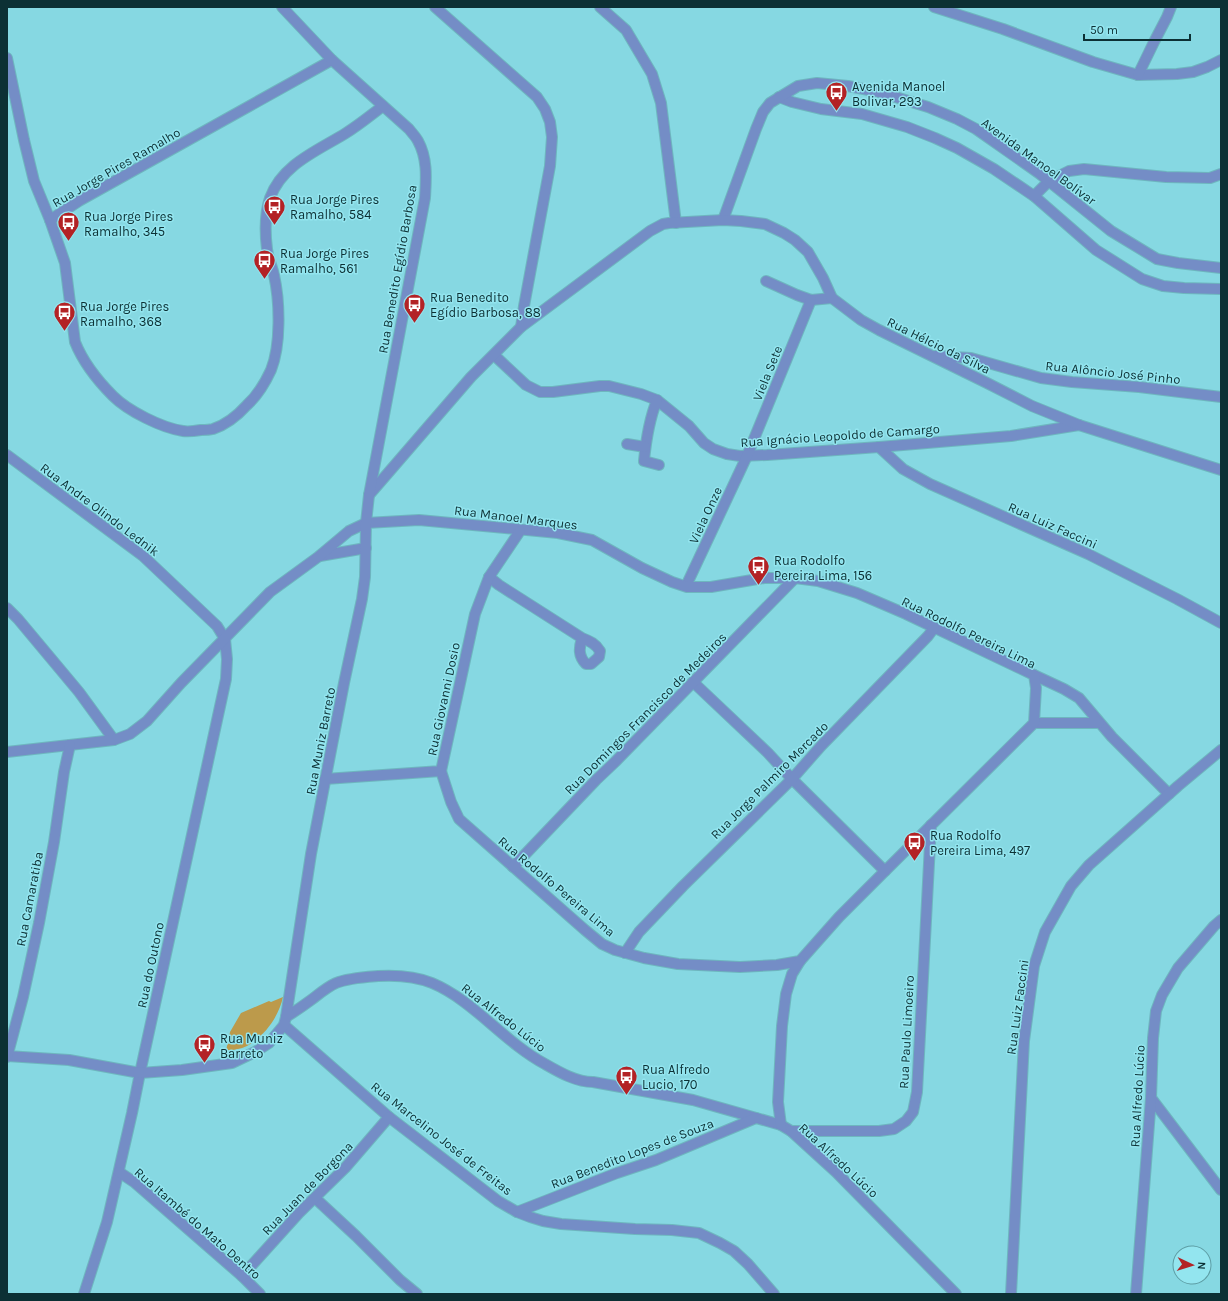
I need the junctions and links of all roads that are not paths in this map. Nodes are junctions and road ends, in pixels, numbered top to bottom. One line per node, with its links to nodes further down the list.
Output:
1 (282, 7): 6 (street, Rua Benedito Egídio Barbosa)
2 (434, 7): 24 (street)
3 (600, 7): 18 (street)
4 (934, 7): 10 (street)
5 (1171, 7): 10 (street)
6 (289, 11): 8 (street, Rua Benedito Egídio Barbosa)
7 (7, 58): 16 (street)
8 (332, 60): 12 (street, Rua Benedito Egídio Barbosa); 16 (street, Rua Jorge Pires Ramalho)
9 (1221, 60): 10 (street)
10 (1138, 75)
11 (779, 96): 14 (street, Avenida Manoel Bolívar); 15 (street); 17 (street, Avenida Manoel Bolívar)
12 (383, 106): 16 (street, Rua Jorge Pires Ramalho); 37 (street, Rua Benedito Egídio Barbosa)
13 (1221, 174): 14 (street)
14 (1049, 181): 15 (street); 19 (street, Avenida Manoel Bolívar)
15 (1034, 196): 21 (street)
16 (50, 220)
17 (723, 220): 18 (street, Rua Hélcio da Silva); 22 (street, Rua Hélcio da Silva)
18 (676, 223): 24 (street, Rua Hélcio da Silva)
19 (1221, 268)
20 (766, 281): 23 (street)
21 (1221, 289)
22 (832, 298): 23 (street); 26 (street, Rua Hélcio da Silva)
23 (811, 300): 34 (street, Viela Sete)
24 (522, 327): 25 (street, Rua Hélcio da Silva)
25 (494, 355): 28 (street, Rua Ignácio Leopoldo de Camargo); 37 (street, Rua Hélcio da Silva)
26 (932, 356): 27 (street, Rua Alôncio José Pinho); 29 (street, Rua Hélcio da Silva)
27 (1221, 397)
28 (657, 400): 31 (street); 34 (street, Rua Ignácio Leopoldo de Camargo)
29 (1079, 425): 32 (street, Rua Ignácio Leopoldo de Camargo); 36 (street, Rua Hélcio da Silva)
30 (627, 444): 31 (street)
31 (645, 447): 35 (street)
32 (879, 447): 34 (street, Rua Ignácio Leopoldo de Camargo); 47 (street, Rua Luiz Faccini)
33 (7, 455): 50 (street, Rua Andre Olindo Lednik)
34 (747, 456): 45 (street, Viela Onze)
35 (659, 465)
36 (1221, 470)
37 (369, 495): 38 (street, Rua Muniz Barreto)
38 (366, 522): 39 (street, Rua Manoel Marques); 40 (street, Rua Muniz Barreto); 41 (street)
39 (520, 530): 42 (street, Rua Manoel Marques); 43 (street, Rua Giovanni Dosio)
40 (366, 548): 41 (street); 60 (street, Rua Muniz Barreto)
41 (318, 557): 50 (street)
42 (655, 574): 45 (street, Rua Rodolfo Pereira Lima)
43 (489, 577): 49 (street); 59 (street, Rua Giovanni Dosio)
44 (795, 578): 45 (street, Rua Rodolfo Pereira Lima); 48 (street, Rua Rodolfo Pereira Lima); 52 (street, Rua Domingos Francisco de Medeiros)
45 (686, 586)
46 (7, 608): 55 (street)
47 (1221, 623)
48 (934, 628): 51 (street, Rua Rodolfo Pereira Lima); 61 (street, Rua Jorge Palmiro Mercado)
49 (582, 638)
50 (225, 639): 55 (street); 71 (street, Rua do Outono)
51 (1034, 676): 53 (street, Rua Rodolfo Pereira Lima); 54 (street)
52 (693, 682): 61 (street); 64 (street, Rua Domingos Francisco de Medeiros)
53 (1034, 723): 54 (street); 63 (street)
54 (1099, 723): 62 (street)
55 (114, 740): 56 (street)
56 (70, 745): 58 (street); 70 (street, Rua Camaratiba)
57 (1221, 750): 62 (street, Rua Luiz Faccini)
58 (7, 752)
59 (441, 771): 60 (street, Rua Giovanni Dosio); 64 (street, Rua Rodolfo Pereira Lima)
60 (325, 779): 69 (street, Rua Muniz Barreto)
61 (792, 779): 65 (street); 67 (street, Rua Jorge Palmiro Mercado)
62 (1169, 794): 87 (street, Rua Luiz Faccini)
63 (931, 825): 65 (street); 76 (street, Rua Paulo Limoeiro)
64 (513, 867): 67 (street, Rua Rodolfo Pereira Lima)
65 (885, 871): 68 (street)
66 (1221, 920): 72 (street, Rua Alfredo Lúcio)
67 (625, 953): 68 (street, Rua Rodolfo Pereira Lima)
68 (800, 960): 75 (street)
69 (285, 1021): 71 (street); 73 (street, Rua Marcelino José de Freitas); 74 (street, Rua Alfredo Lúcio)
70 (7, 1056): 71 (street)
71 (140, 1073): 77 (street, Rua do Outono)
72 (1151, 1098): 78 (street); 88 (street, Rua Alfredo Lúcio)
73 (389, 1117): 79 (street, Rua Juan de Borgona); 80 (street, Rua Marcelino José de Freitas)
74 (756, 1118): 75 (street, Rua Alfredo Lúcio); 80 (street, Rua Benedito Lopes de Souza)
75 (781, 1125): 76 (street, Rua Alfredo Lúcio)
76 (790, 1132): 86 (street, Rua Alfredo Lúcio)
77 (119, 1172): 81 (street, Rua Itambé do Mato Dentro); 82 (street, Rua do Outono)
78 (1221, 1190)
79 (315, 1198): 81 (street, Rua Juan de Borgona); 84 (street)
80 (516, 1212): 85 (street, Rua Marcelino José de Freitas)
81 (242, 1276): 83 (street, Rua Itambé do Mato Dentro)
82 (86, 1293)
83 (260, 1294)
84 (417, 1294)
85 (774, 1294)
86 (956, 1294)
87 (1011, 1294)
88 (1136, 1294)

